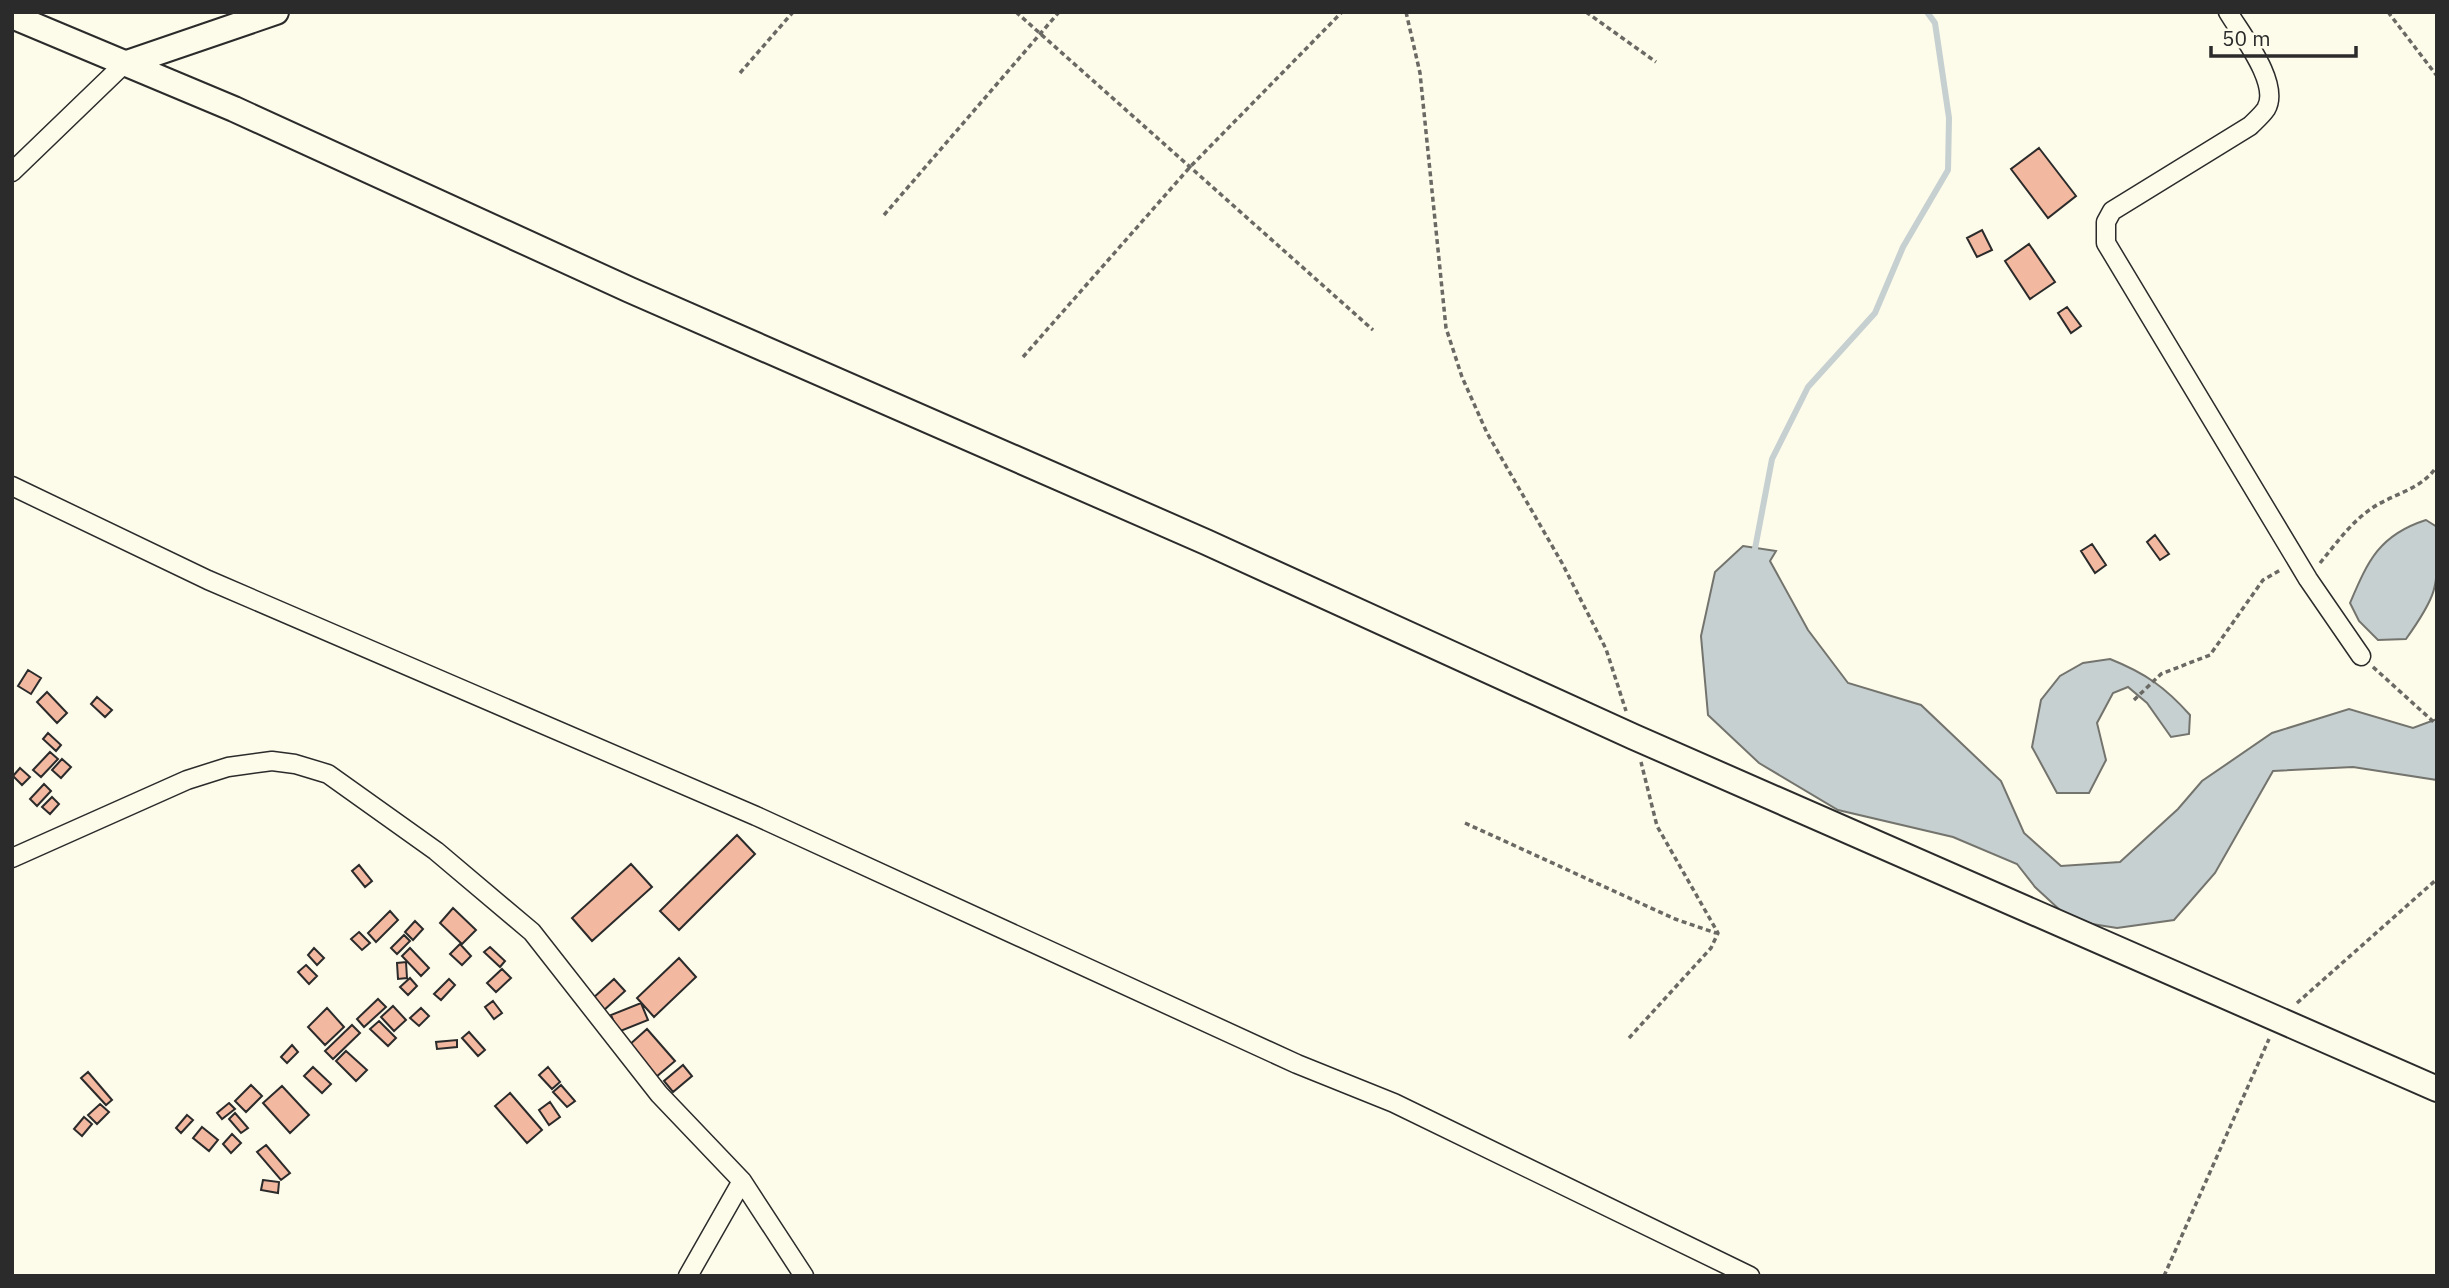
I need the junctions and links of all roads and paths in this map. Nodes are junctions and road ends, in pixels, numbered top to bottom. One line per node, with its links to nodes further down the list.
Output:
1 (276, 12): 13 (street)
2 (793, 12): 14 (path)
3 (1016, 12): 11 (path)
4 (1059, 12): 11 (path)
5 (1342, 12): 16 (path)
6 (1406, 12): 28 (path)
7 (1586, 12): 12 (path)
8 (2228, 12): 23 (street)
9 (2388, 12): 15 (path)
10 (12, 16): 13 (street)
11 (1040, 34): 16 (path); 18 (path)
12 (1656, 62)
13 (124, 64): 17 (street); 28 (street)
14 (740, 73)
15 (2437, 76)
16 (1189, 167): 19 (path); 20 (path)
17 (12, 172)
18 (884, 215)
19 (1373, 330)
20 (1023, 357)
21 (2437, 467): 24 (path)
22 (12, 485): 39 (street)
23 (2297, 561): 24 (street); 26 (path)
24 (2308, 579): 25 (street)
25 (2361, 656): 27 (path)
26 (2134, 700)
27 (2437, 725)
28 (1634, 737): 32 (path); 33 (street)
29 (1465, 823): 32 (path)
30 (12, 859): 36 (street)
31 (2437, 879): 33 (path)
32 (1718, 933): 34 (path)
33 (2277, 1021): 35 (street); 40 (path)
34 (1629, 1038)
35 (2437, 1089)
36 (742, 1181): 37 (street); 38 (street)
37 (688, 1276)
38 (804, 1276)
39 (1750, 1276)
40 (2164, 1276)

